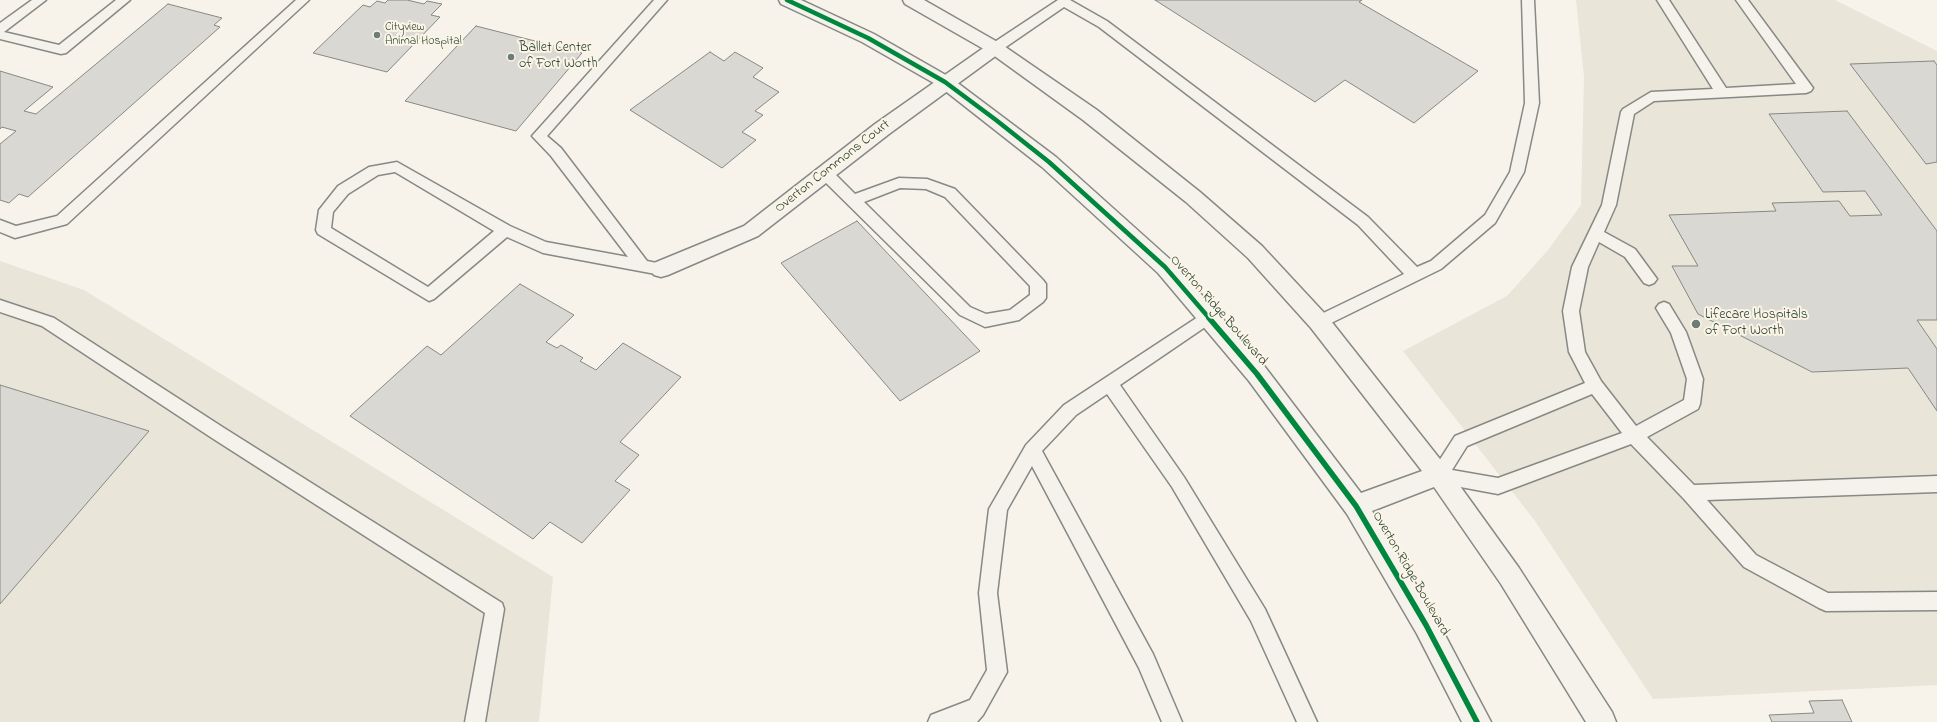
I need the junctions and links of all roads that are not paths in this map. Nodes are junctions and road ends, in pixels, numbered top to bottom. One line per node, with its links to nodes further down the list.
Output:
1 (40, 0): 11 (lane)
2 (124, 0): 12 (lane)
3 (303, 0): 18 (lane)
4 (661, 0): 21 (lane)
5 (787, 0): 14 (street, Overton Ridge Boulevard)
6 (911, 0): 13 (street)
7 (1528, 0): 22 (lane)
8 (1663, 0): 15 (lane)
9 (1742, 0): 15 (lane)
10 (1062, 1): 13 (lane); 22 (lane)
11 (0, 29)
12 (0, 35)
13 (995, 48): 14 (street, Overton Commons Court); 27 (street)
14 (945, 82): 16 (street, Overton Commons Court); 26 (street, Overton Ridge Boulevard)
15 (1722, 92): 20 (lane)
16 (825, 173): 17 (lane); 21 (street, Overton Commons Court)
17 (853, 200): 17 (lane)
18 (0, 226)
19 (505, 230): 19 (lane); 21 (lane)
20 (1596, 234): 23 (lane); 29 (lane)
21 (652, 268)
22 (1415, 275): 27 (lane)
23 (1649, 280)
24 (0, 306): 38 (lane)
25 (1664, 308): 30 (lane)
26 (1209, 317): 28 (lane); 35 (street, Overton Ridge Boulevard)
27 (1319, 322): 32 (street)
28 (1110, 383): 31 (lane); 41 (lane)
29 (1595, 386): 30 (lane); 32 (lane)
30 (1634, 436): 32 (lane); 34 (lane)
31 (1032, 450): 37 (lane); 40 (lane)
32 (1439, 475): 35 (street); 43 (street)
33 (1937, 484): 34 (lane)
34 (1690, 493): 36 (lane)
35 (1356, 506): 42 (street, Overton Ridge Boulevard)
36 (1937, 602)
37 (970, 715): 39 (lane)
38 (475, 722)
39 (938, 722)
40 (1172, 722)
41 (1307, 722)
42 (1477, 722)
43 (1602, 722)

